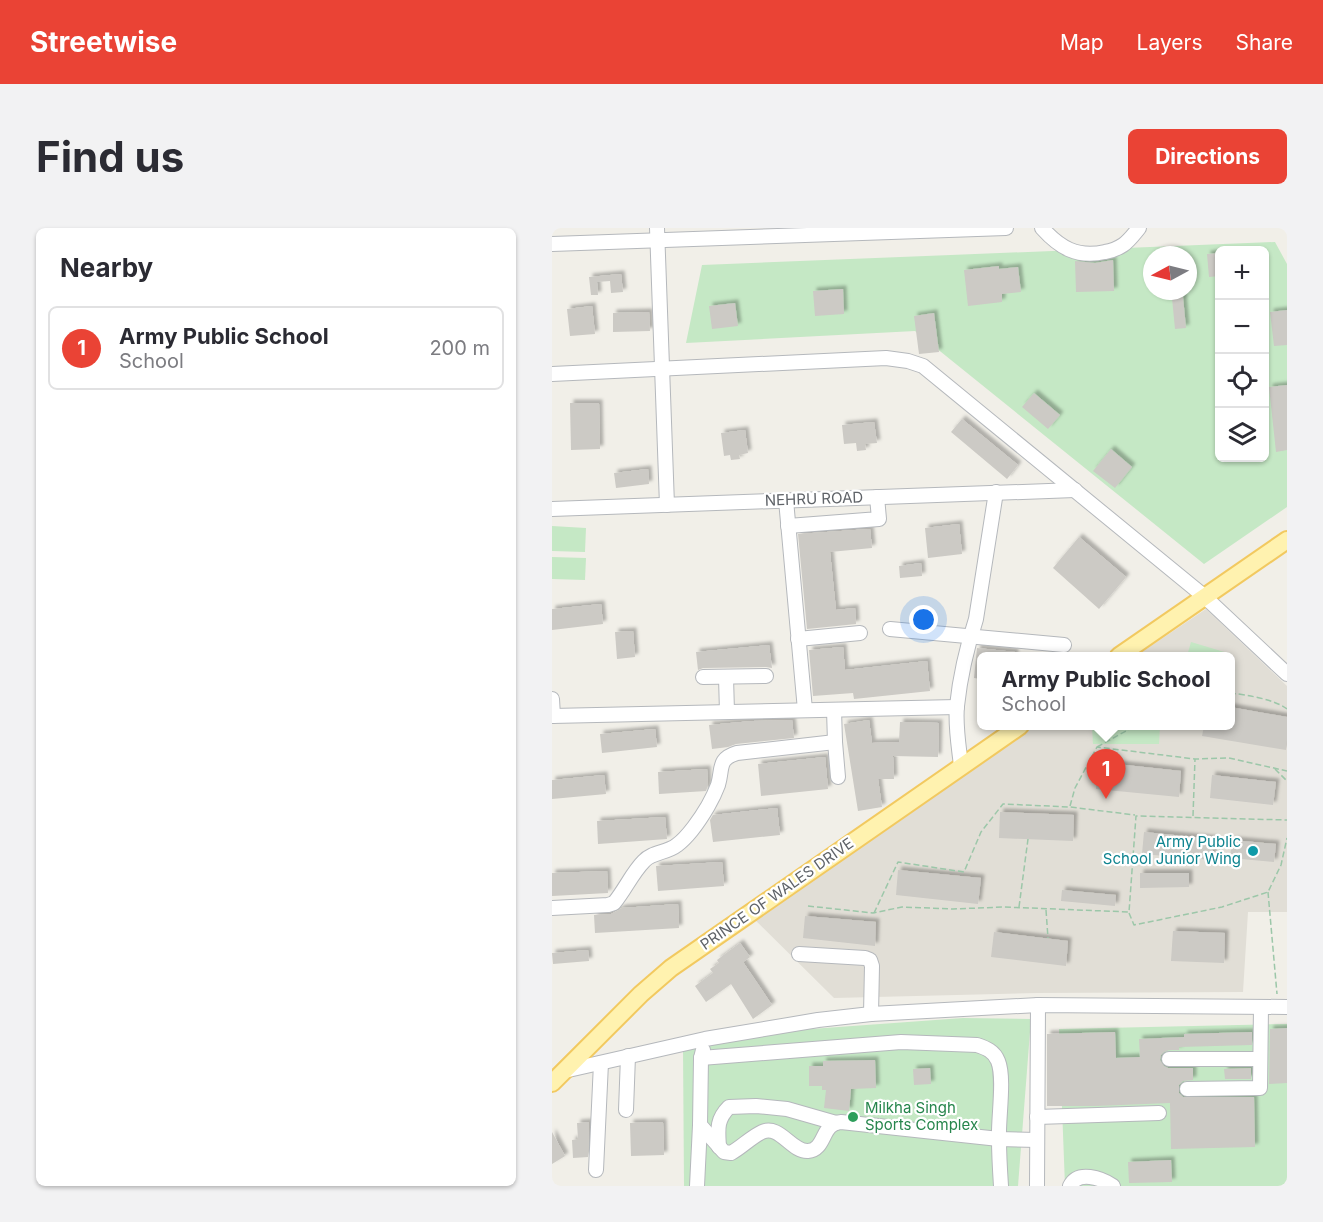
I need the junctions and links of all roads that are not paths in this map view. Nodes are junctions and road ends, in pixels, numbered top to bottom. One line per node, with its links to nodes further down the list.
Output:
1 (1006, 228): 4 (street)
2 (1042, 228): 3 (street)
3 (1139, 228)
4 (657, 234): 5 (street); 6 (street)
5 (552, 244)
6 (662, 370): 7 (street); 8 (street); 12 (street)
7 (552, 374)
8 (1075, 490): 9 (street, NEHRU ROAD); 16 (street)
9 (996, 492): 10 (street, NEHRU ROAD); 19 (street)
10 (877, 497): 11 (street, NEHRU ROAD); 14 (street)
11 (786, 500): 12 (street, NEHRU ROAD); 14 (street)
12 (667, 505): 13 (street, NEHRU ROAD)
13 (552, 509)
14 (788, 526): 20 (street)
15 (1287, 540): 16 (main road)
16 (1205, 597): 22 (main road); 23 (street)
17 (890, 629): 19 (street)
18 (860, 633): 20 (street)
19 (971, 636): 21 (street); 28 (street)
20 (798, 639): 29 (street)
21 (1064, 645)
22 (1126, 652)
23 (1287, 674)
24 (766, 676): 26 (street)
25 (703, 677): 26 (street)
26 (726, 677): 31 (street)
27 (552, 699): 32 (street)
28 (957, 707): 30 (street); 35 (street)
29 (805, 710): 30 (street); 31 (street)
30 (834, 710): 34 (street)
31 (727, 712): 32 (street)
32 (552, 716)
33 (1014, 730): 35 (main road, PRINCE OF WALES DRIVE)
34 (835, 742): 36 (street); 37 (street)
35 (961, 766): 49 (main road, PRINCE OF WALES DRIVE)
36 (838, 777)
37 (552, 908)
38 (799, 954): 42 (street)
39 (1038, 1005): 40 (street); 42 (street); 54 (street)
40 (1261, 1007): 41 (street); 47 (street)
41 (1283, 1007)
42 (871, 1014): 43 (street)
43 (705, 1039): 44 (street); 45 (street)
44 (628, 1056): 48 (street); 52 (street)
45 (701, 1058): 56 (street); 57 (street)
46 (1169, 1059): 47 (street)
47 (1260, 1059): 51 (street)
48 (601, 1063): 49 (street); 60 (street)
49 (564, 1071): 50 (main road, PRINCE OF WALES DRIVE)
50 (552, 1083)
51 (1188, 1089)
52 (626, 1110)
53 (1159, 1113): 54 (street)
54 (1037, 1118): 58 (street)
55 (836, 1123): 57 (street); 59 (street); 59 (street)
56 (700, 1125): 59 (street); 61 (street)
57 (999, 1139): 58 (street); 62 (street)
58 (1037, 1140): 63 (street)
59 (719, 1147)
60 (596, 1170)
61 (697, 1186)
62 (1001, 1186)
63 (1037, 1186)
64 (1070, 1186): 65 (street)
65 (1113, 1186)

